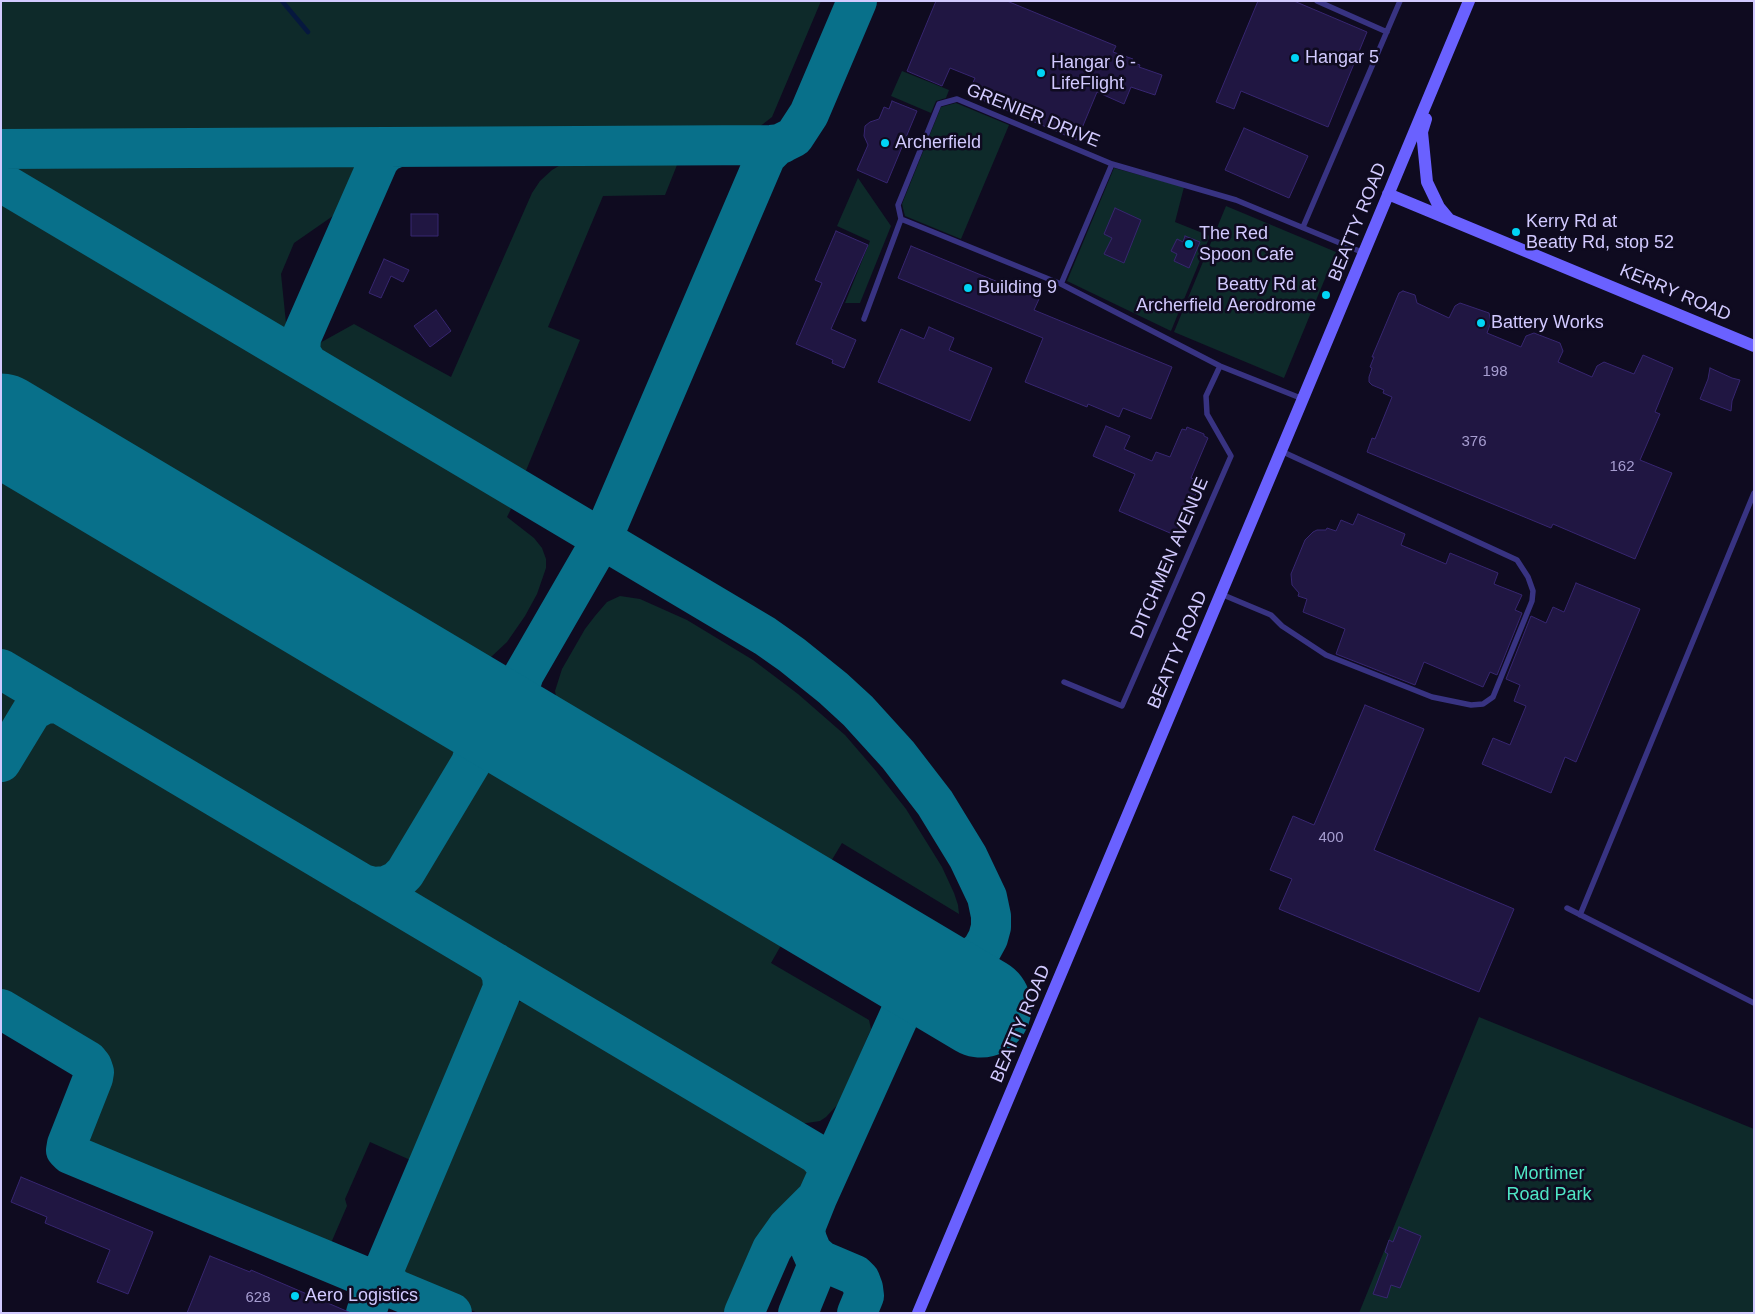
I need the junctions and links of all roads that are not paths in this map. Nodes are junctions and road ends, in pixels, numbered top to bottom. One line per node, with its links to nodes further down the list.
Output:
1 (1317, 1): 4 (lane)
2 (1400, 1): 4 (lane)
3 (1469, 1): 5 (main road, BEATTY ROAD)
4 (1387, 32): 10 (lane)
5 (1440, 70): 7 (main road, BEATTY ROAD); 9 (main road)
6 (1112, 164): 8 (lane, GRENIER DRIVE); 10 (lane, GRENIER DRIVE); 12 (lane)
7 (1388, 194): 9 (main road, KERRY ROAD); 11 (main road, BEATTY ROAD)
8 (901, 219): 12 (lane); 13 (lane)
9 (1449, 219): 14 (main road, KERRY ROAD)
10 (1303, 228): 11 (lane, GRENIER DRIVE)
11 (1364, 253): 16 (main road, BEATTY ROAD)
12 (1061, 284): 15 (lane)
13 (864, 319)
14 (1754, 346)
15 (1220, 366): 16 (lane); 20 (lane, DITCHMEN AVENUE)
16 (1303, 399): 17 (main road, BEATTY ROAD)
17 (1281, 451): 19 (main road, BEATTY ROAD); 19 (lane)
18 (1754, 493): 22 (lane)
19 (1220, 594): 24 (main road, BEATTY ROAD)
20 (1064, 682)
21 (1567, 908): 22 (lane)
22 (1580, 915): 23 (lane)
23 (1754, 1003)
24 (918, 1313)

